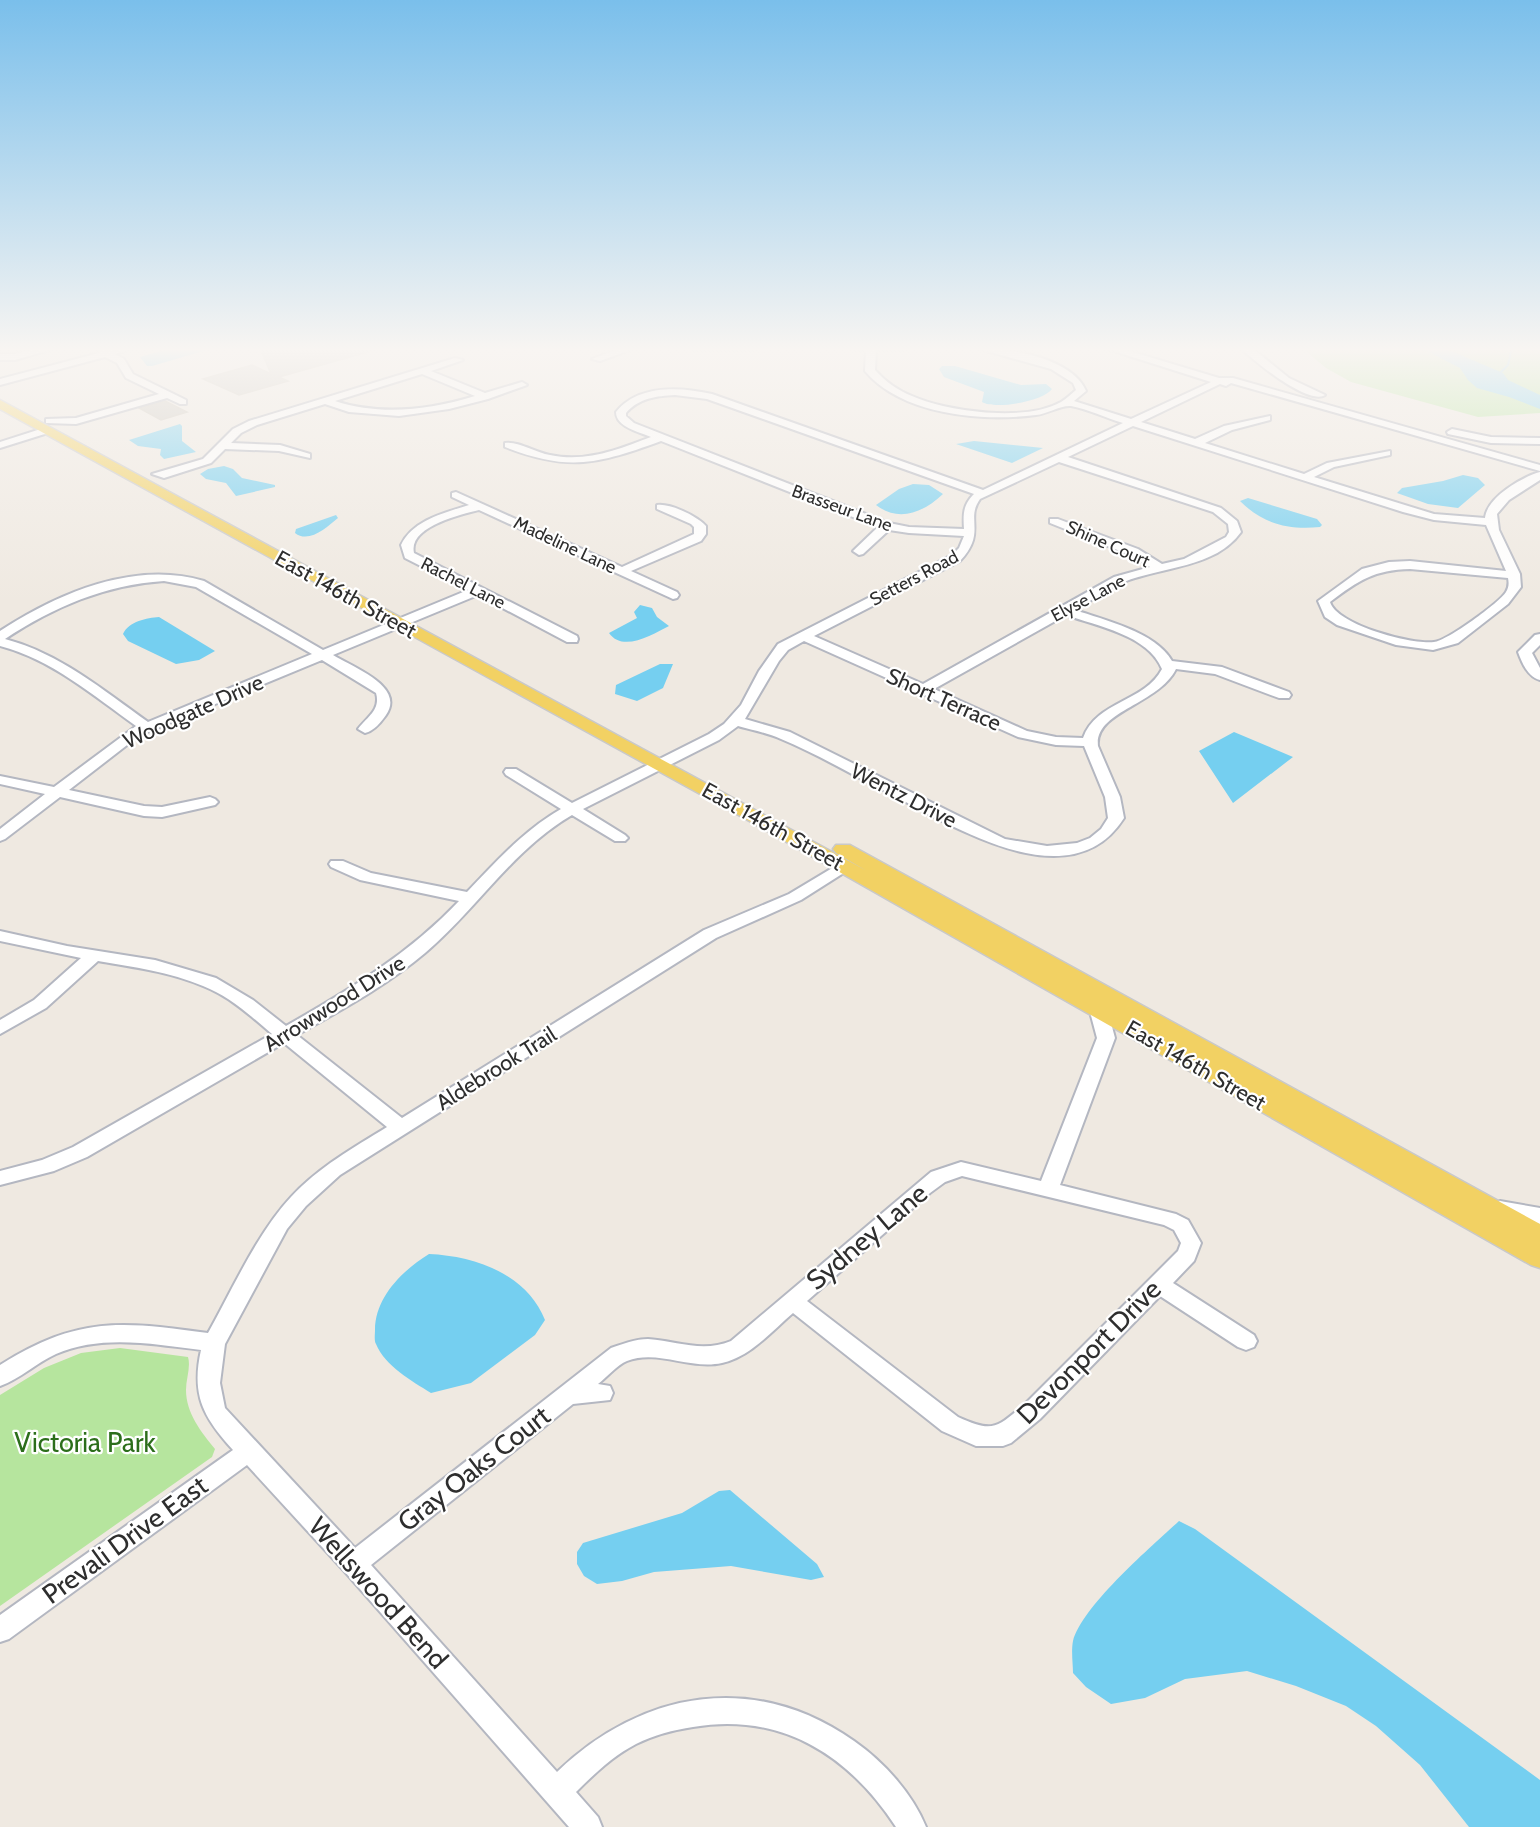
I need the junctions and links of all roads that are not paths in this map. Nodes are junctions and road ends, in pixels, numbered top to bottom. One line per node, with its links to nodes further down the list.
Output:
1 (31, 432): 15 (street)
2 (63, 432): 22 (main road, East 146th Street)
3 (81, 432): 22 (main road, East 146th Street)
4 (236, 432): 17 (street)
5 (649, 432): 12 (street, Brasseur Lane)
6 (810, 432): 24 (street, Brasseur Lane)
7 (1113, 432): 20 (street)
8 (1162, 432): 14 (street)
9 (1216, 432): 14 (street)
10 (1407, 432): 21 (street)
11 (1454, 432): 13 (street)
12 (661, 437): 16 (street); 30 (street, Brasseur Lane)
13 (1540, 441)
14 (1194, 444): 23 (street)
15 (0, 445)
16 (509, 445)
17 (224, 446): 19 (street); 22 (street)
18 (1386, 453): 23 (street)
19 (306, 456)
20 (1059, 458): 24 (street); 33 (street, Elyse Lane)
21 (1540, 470): 29 (street)
22 (149, 477): 39 (main road, East 146th Street)
23 (1304, 478): 29 (street)
24 (982, 493): 31 (street, Setters Road)
25 (456, 495): 26 (street, Madeline Lane)
26 (479, 506): 34 (street, Madeline Lane); 36 (street, Rachel Lane)
27 (661, 507): 34 (street)
28 (1054, 521): 33 (street, Shine Court)
29 (1491, 522): 35 (street)
30 (886, 526): 31 (street, Brasseur Lane); 32 (street)
31 (971, 533): 40 (street, Setters Road)
32 (859, 551)
33 (1161, 568): 38 (street, Elyse Lane)
34 (622, 571): 37 (street, Madeline Lane)
35 (1513, 575): 35 (street)
36 (478, 591): 39 (street, Woodgate Drive); 43 (street, Rachel Lane)
37 (673, 595)
38 (1064, 610): 46 (street); 48 (street, Elyse Lane)
39 (406, 620): 45 (street, Woodgate Drive); 54 (main road, East 146th Street)
40 (803, 636): 48 (street, Short Terrace); 50 (street, Setters Road)
41 (0, 637): 45 (street)
42 (1540, 638): 47 (street)
43 (572, 639)
44 (0, 642): 51 (street)
45 (323, 654): 51 (street, Woodgate Drive); 52 (street)
46 (1168, 664): 49 (street); 53 (street)
47 (1540, 676)
48 (923, 690): 53 (street, Short Terrace)
49 (1284, 695)
50 (736, 720): 53 (street, Wentz Drive); 54 (street, Setters Road)
51 (146, 727): 57 (street, Woodgate Drive)
52 (365, 729)
53 (1090, 742)
54 (667, 760): 59 (street, Arrowwood Drive); 63 (main road, East 146th Street); 75 (main road, East 146th Street)
55 (512, 772): 59 (street)
56 (0, 780): 57 (street)
57 (56, 793): 58 (street); 60 (street, Woodgate Drive)
58 (210, 802)
59 (572, 808): 61 (street); 64 (street, Arrowwood Drive)
60 (0, 836)
61 (620, 838)
62 (337, 864): 64 (street)
63 (845, 867): 67 (main road, East 146th Street); 72 (street, Aldebrook Trail)
64 (470, 898): 70 (street, Arrowwood Drive)
65 (0, 936): 66 (street)
66 (95, 955): 68 (street); 70 (street)
67 (1098, 1008): 69 (main road, East 146th Street); 71 (street)
68 (0, 1028)
69 (1132, 1028): 71 (street); 79 (main road, East 146th Street)
70 (285, 1035): 72 (street); 73 (street, Arrowwood Drive)
71 (1106, 1038): 74 (street)
72 (400, 1127): 83 (street, Aldebrook Trail)
73 (0, 1178)
74 (1048, 1190): 77 (street, Sydney Lane); 81 (street, Sydney Lane)
75 (1485, 1205): 76 (street); 78 (main road, East 146th Street)
76 (1540, 1216)
77 (1188, 1234): 80 (street, Devonport Drive)
78 (1540, 1236)
79 (1540, 1258)
80 (1158, 1284): 81 (street, Devonport Drive); 82 (street)
81 (792, 1301): 86 (street, Sydney Lane)
82 (1246, 1341)
83 (214, 1342): 84 (street); 87 (street, Wellswood Bend)
84 (0, 1377)
85 (602, 1393): 86 (street, Gray Oaks Court)
86 (568, 1395): 88 (street, Gray Oaks Court)
87 (249, 1451): 88 (street, Wellswood Bend); 89 (street, Prevali Drive East)
88 (354, 1564): 90 (street, Wellswood Bend)
89 (0, 1630)
90 (556, 1792): 91 (street, Wellswood Bend); 92 (street)
91 (588, 1827)
92 (912, 1827)

